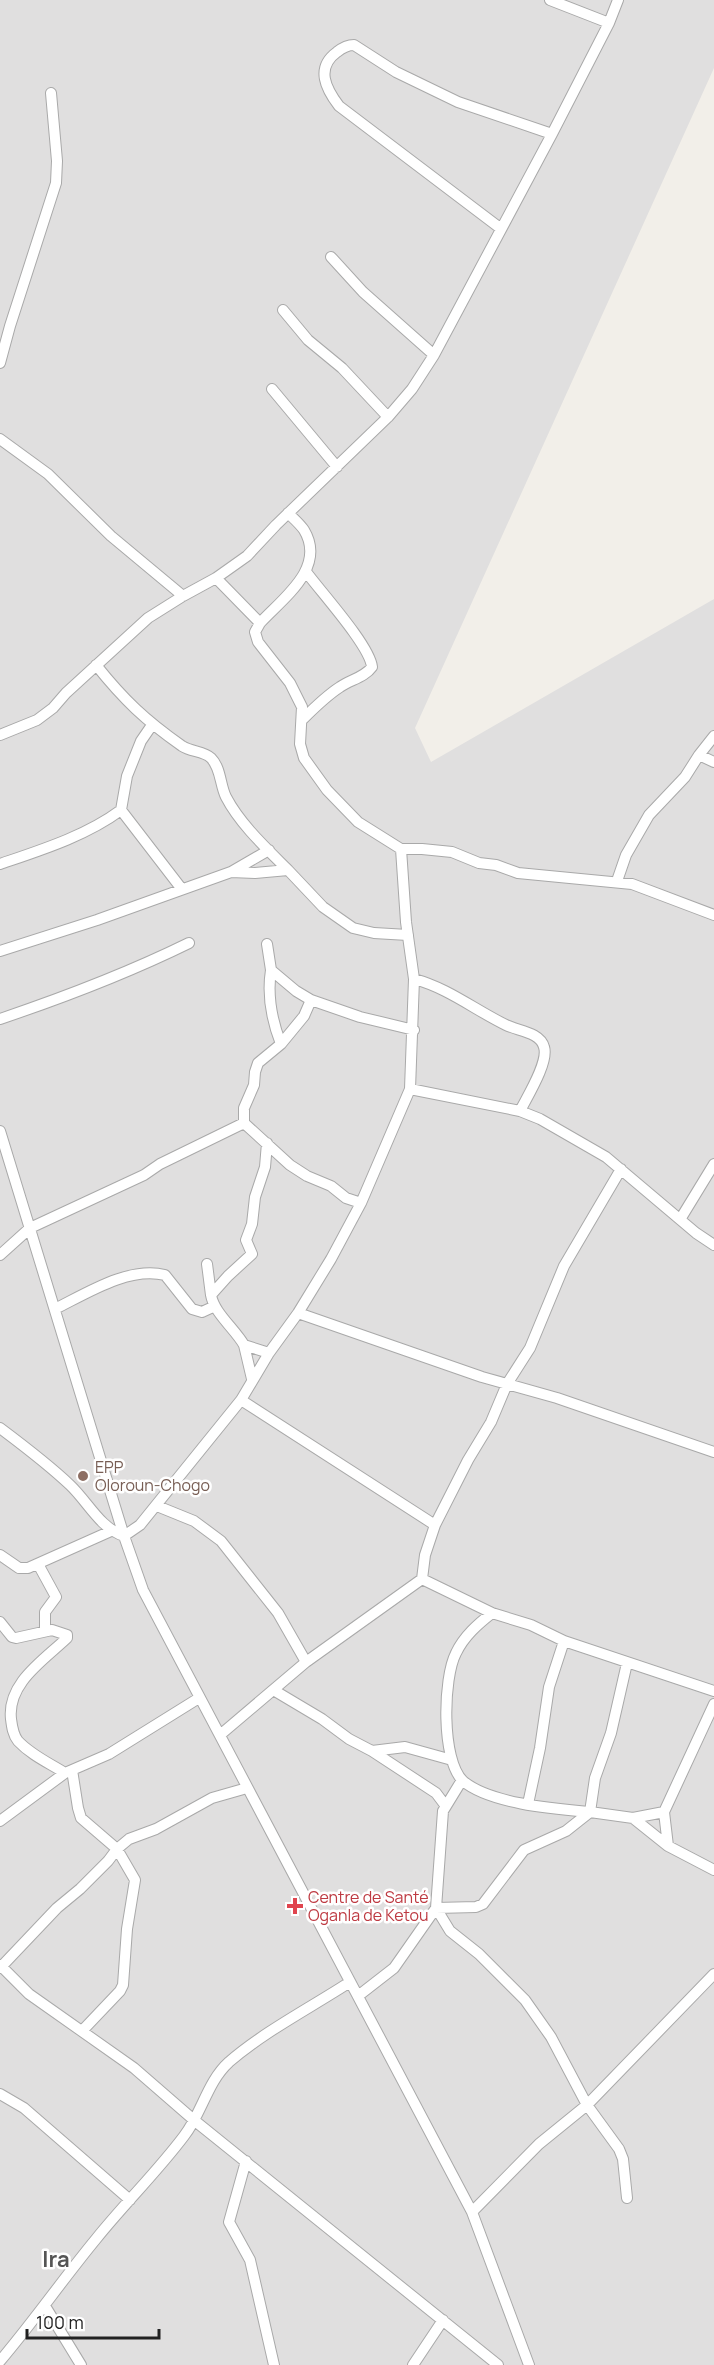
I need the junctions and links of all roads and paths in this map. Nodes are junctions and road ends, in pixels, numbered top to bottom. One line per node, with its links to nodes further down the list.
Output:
1 (550, 0): 3 (street)
2 (618, 0): 3 (street)
3 (609, 23): 5 (street)
4 (51, 93): 10 (street)
5 (552, 134): 6 (street); 6 (street)
6 (500, 228): 9 (street)
7 (331, 257): 9 (street)
8 (283, 310): 12 (street)
9 (434, 355): 12 (street)
10 (0, 363)
11 (272, 389): 14 (street)
12 (388, 417): 14 (street)
13 (0, 439): 18 (street)
14 (337, 467): 15 (street)
15 (288, 513): 16 (street); 17 (street)
16 (306, 573): 19 (street); 21 (street)
17 (216, 578): 18 (street); 19 (street)
18 (183, 596): 20 (street)
19 (260, 623): 21 (street)
20 (96, 665): 22 (street); 23 (street)
21 (303, 719): 28 (street)
22 (152, 725): 27 (street); 29 (street)
23 (0, 735)
24 (714, 736): 25 (street)
25 (699, 755): 26 (street); 33 (street)
26 (714, 762)
27 (121, 810): 30 (street); 34 (street)
28 (401, 849): 33 (street); 36 (street)
29 (269, 850): 31 (street); 32 (street)
30 (0, 864)
31 (288, 870): 32 (street); 36 (street)
32 (231, 872): 34 (street)
33 (617, 881): 35 (street)
34 (181, 888): 39 (street)
35 (714, 915)
36 (408, 935): 41 (street)
37 (189, 943): 43 (street)
38 (267, 944): 40 (street)
39 (0, 951)
40 (271, 970): 42 (street); 45 (street)
41 (414, 979): 44 (street); 47 (street)
42 (311, 1000): 44 (street); 45 (street)
43 (0, 1019)
44 (414, 1030): 46 (street)
45 (281, 1044): 48 (street)
46 (410, 1089): 47 (street); 53 (street)
47 (520, 1111): 52 (street)
48 (244, 1123): 50 (street); 55 (street)
49 (0, 1131): 55 (street)
50 (267, 1143): 53 (street); 59 (street)
51 (714, 1164): 54 (street)
52 (621, 1169): 54 (street); 65 (street)
53 (360, 1203): 61 (street)
54 (681, 1218): 56 (street)
55 (30, 1228): 57 (street); 60 (street)
56 (714, 1245)
57 (0, 1255)
58 (207, 1264): 59 (street)
59 (213, 1301): 60 (street); 62 (street)
60 (55, 1309): 72 (street)
61 (298, 1313): 63 (street); 65 (street)
62 (244, 1345): 63 (street); 64 (street)
63 (269, 1353): 64 (street)
64 (252, 1379): 66 (street)
65 (507, 1384): 68 (street); 70 (street)
66 (241, 1400): 69 (street); 70 (street)
67 (0, 1429): 71 (street)
68 (714, 1452)
69 (157, 1506): 72 (street); 80 (street)
70 (435, 1525): 75 (street)
71 (111, 1531): 72 (street); 74 (street)
72 (124, 1536): 84 (street)
73 (0, 1556): 74 (street)
74 (38, 1564): 78 (street)
75 (422, 1579): 76 (street); 80 (street)
76 (492, 1612): 79 (street); 88 (street)
77 (0, 1622): 78 (street)
78 (45, 1631): 89 (street)
79 (564, 1641): 81 (street); 92 (street)
80 (306, 1662): 82 (street)
81 (627, 1663): 83 (street); 94 (street)
82 (274, 1691): 86 (street); 87 (street)
83 (714, 1691)
84 (199, 1698): 86 (street); 89 (street)
85 (714, 1704): 95 (street)
86 (220, 1735): 91 (street)
87 (372, 1751): 88 (street); 93 (street)
88 (452, 1760): 90 (street)
89 (68, 1771): 97 (street); 99 (street)
90 (462, 1780): 92 (street); 93 (street)
91 (247, 1788): 99 (street); 104 (street)
92 (528, 1804): 94 (street)
93 (445, 1805): 101 (street)
94 (590, 1812): 96 (street); 101 (street)
95 (664, 1812): 96 (street); 98 (street)
96 (633, 1818): 98 (street)
97 (0, 1821)
98 (668, 1846): 100 (street)
99 (117, 1849): 102 (street); 106 (street)
100 (714, 1870)
101 (436, 1908): 105 (street); 108 (street)
102 (0, 1966): 106 (street)
103 (714, 1974): 108 (street)
104 (350, 1982): 105 (street); 109 (street)
105 (358, 1996): 113 (street)
106 (82, 2031): 109 (street)
107 (1, 2097): 112 (street)
108 (587, 2105): 111 (street); 113 (street)
109 (195, 2121): 110 (street); 112 (street)
110 (246, 2161): 115 (street); 118 (street)
111 (627, 2198)
112 (130, 2200): 114 (street)
113 (472, 2211): 121 (street)
114 (45, 2306): 116 (street); 117 (street)
115 (443, 2320): 119 (street); 120 (street)
116 (0, 2361)
117 (81, 2365)
118 (274, 2365)
119 (413, 2365)
120 (498, 2365)
121 (530, 2365)

